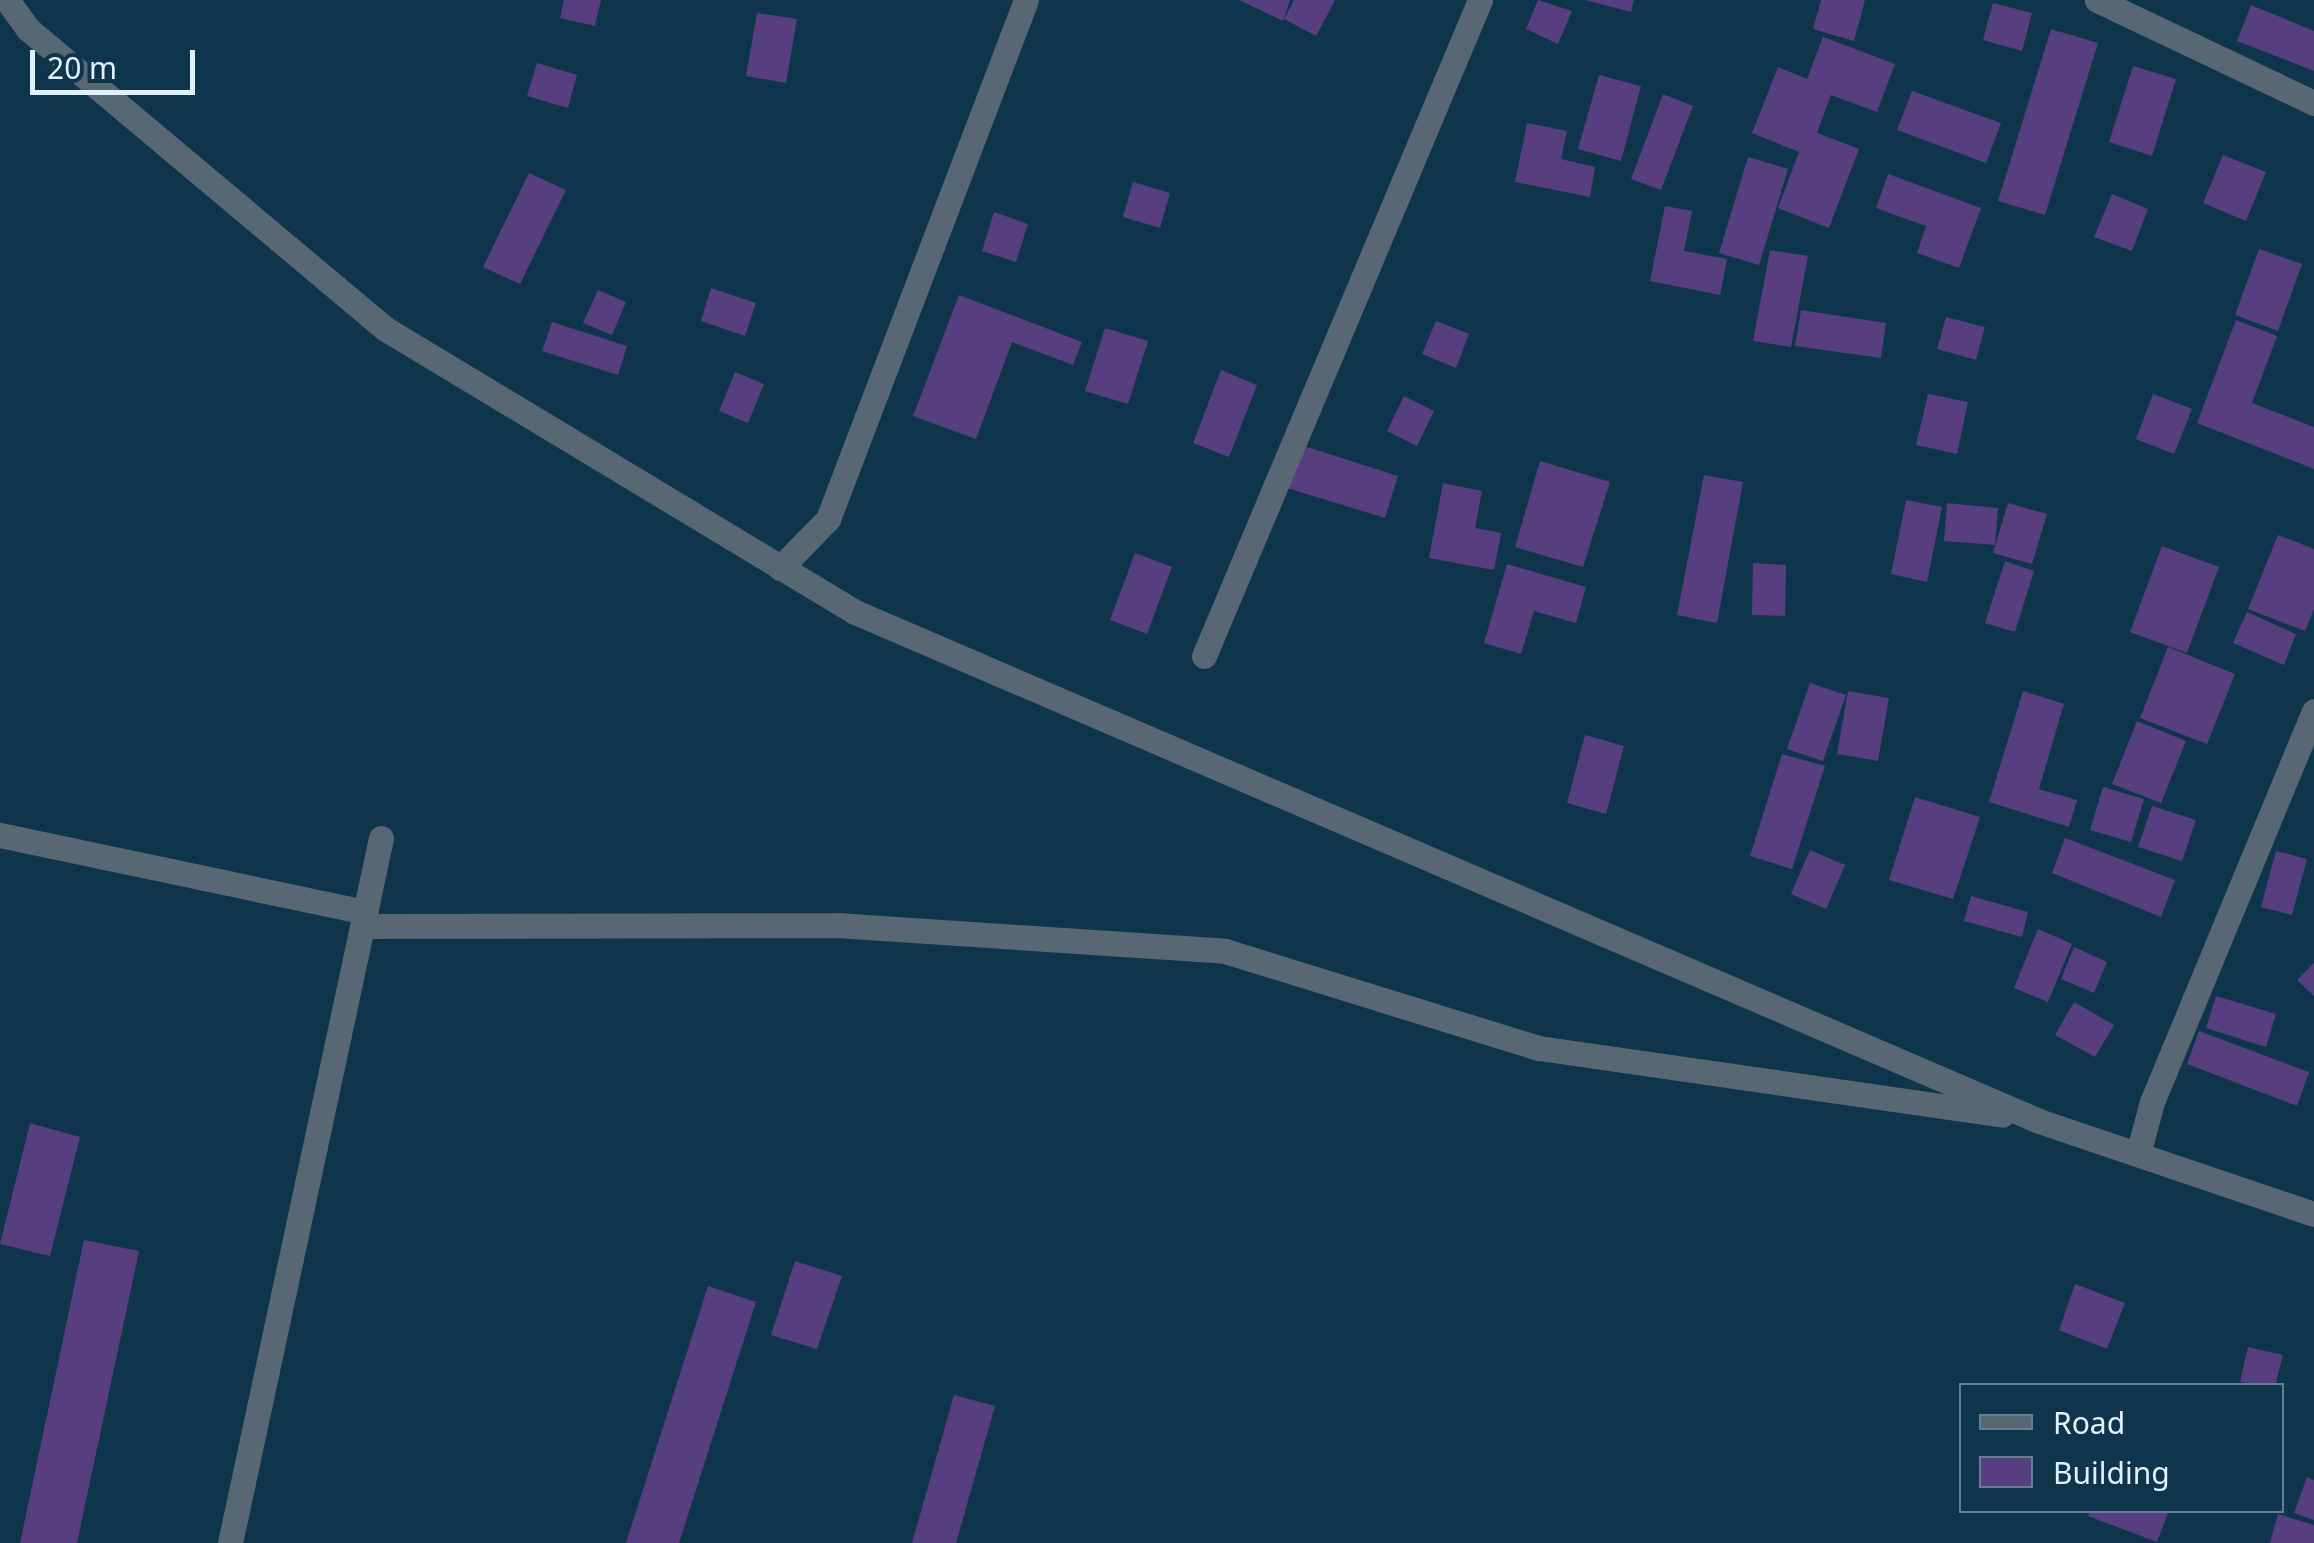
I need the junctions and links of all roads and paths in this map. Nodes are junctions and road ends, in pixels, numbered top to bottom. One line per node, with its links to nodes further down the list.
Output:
1 (7, 0): 6 (street)
2 (1026, 0): 6 (street)
3 (1480, 0): 7 (street)
4 (2098, 0): 5 (street)
5 (2314, 103)
6 (780, 568): 12 (street)
7 (1204, 656)
8 (2314, 711): 13 (street)
9 (0, 835): 11 (street)
10 (381, 838): 11 (street)
11 (364, 919): 12 (street); 15 (street)
12 (2039, 1121): 13 (street)
13 (2138, 1154): 14 (street)
14 (2314, 1214)
15 (230, 1543)

